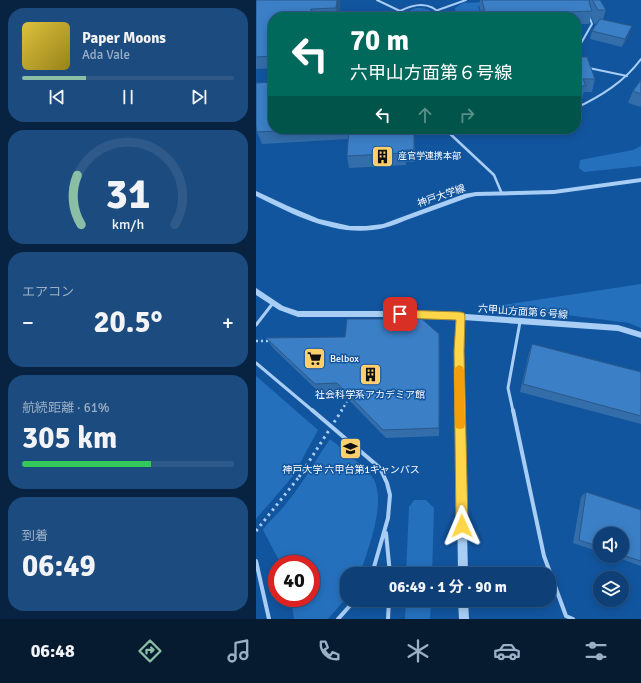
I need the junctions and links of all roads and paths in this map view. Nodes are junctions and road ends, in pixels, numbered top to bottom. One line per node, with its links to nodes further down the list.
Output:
1 (377, 0): 6 (lane)
2 (466, 0): 5 (lane)
3 (430, 1): 4 (lane)
4 (427, 5): 5 (lane); 6 (lane)
5 (438, 10)
6 (400, 11)
7 (588, 15): 8 (lane)
8 (581, 43)
9 (641, 59): 11 (lane)
10 (586, 67): 11 (lane)
11 (627, 76): 12 (lane)
12 (581, 106)
13 (451, 134): 16 (lane)
14 (641, 180): 16 (street, 神戸大学線)
15 (256, 193): 16 (street, 神戸大学線)
16 (502, 194)
17 (256, 291): 18 (street)
18 (273, 303): 19 (street, 六甲山方面第６号線); 21 (lane)
19 (460, 316): 20 (street, 六甲山方面第６号線); 32 (street)
20 (520, 321): 22 (street, 六甲山方面第６号線); 40 (lane)
21 (256, 325)
22 (641, 335)
23 (271, 341): 24 (path)
24 (256, 342)
25 (256, 363): 28 (lane)
26 (347, 402): 27 (path, bridge)
27 (256, 531)
28 (386, 531): 30 (lane); 31 (lane)
29 (256, 561): 36 (lane)
30 (374, 567)
31 (389, 567)
32 (463, 567)
33 (349, 607): 37 (lane)
34 (389, 607): 38 (lane)
35 (463, 607): 39 (street)
36 (269, 619)
37 (338, 619)
38 (388, 619)
39 (464, 619)
40 (572, 619)

